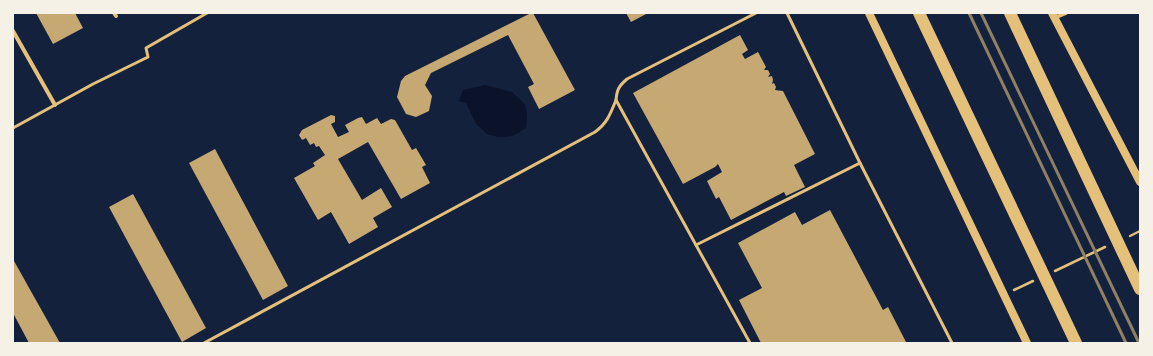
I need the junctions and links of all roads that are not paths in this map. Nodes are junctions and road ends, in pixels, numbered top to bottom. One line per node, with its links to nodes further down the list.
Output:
1 (207, 13): 11 (lane)
2 (756, 13): 10 (lane)
3 (787, 13): 13 (lane)
4 (869, 13): 21 (main road)
5 (919, 13): 22 (highway)
6 (1010, 13): 16 (highway)
7 (1066, 13): 8 (street)
8 (1053, 16): 14 (main road)
9 (13, 31): 11 (street)
10 (616, 100): 15 (lane); 18 (lane)
11 (55, 105): 12 (lane)
12 (13, 128)
13 (860, 163): 15 (lane); 17 (lane)
14 (1140, 182)
15 (696, 245): 19 (lane)
16 (1140, 288)
17 (951, 342): 20 (lane)
18 (204, 343)
19 (750, 343)
20 (946, 343)
21 (1027, 343)
22 (1076, 343)

